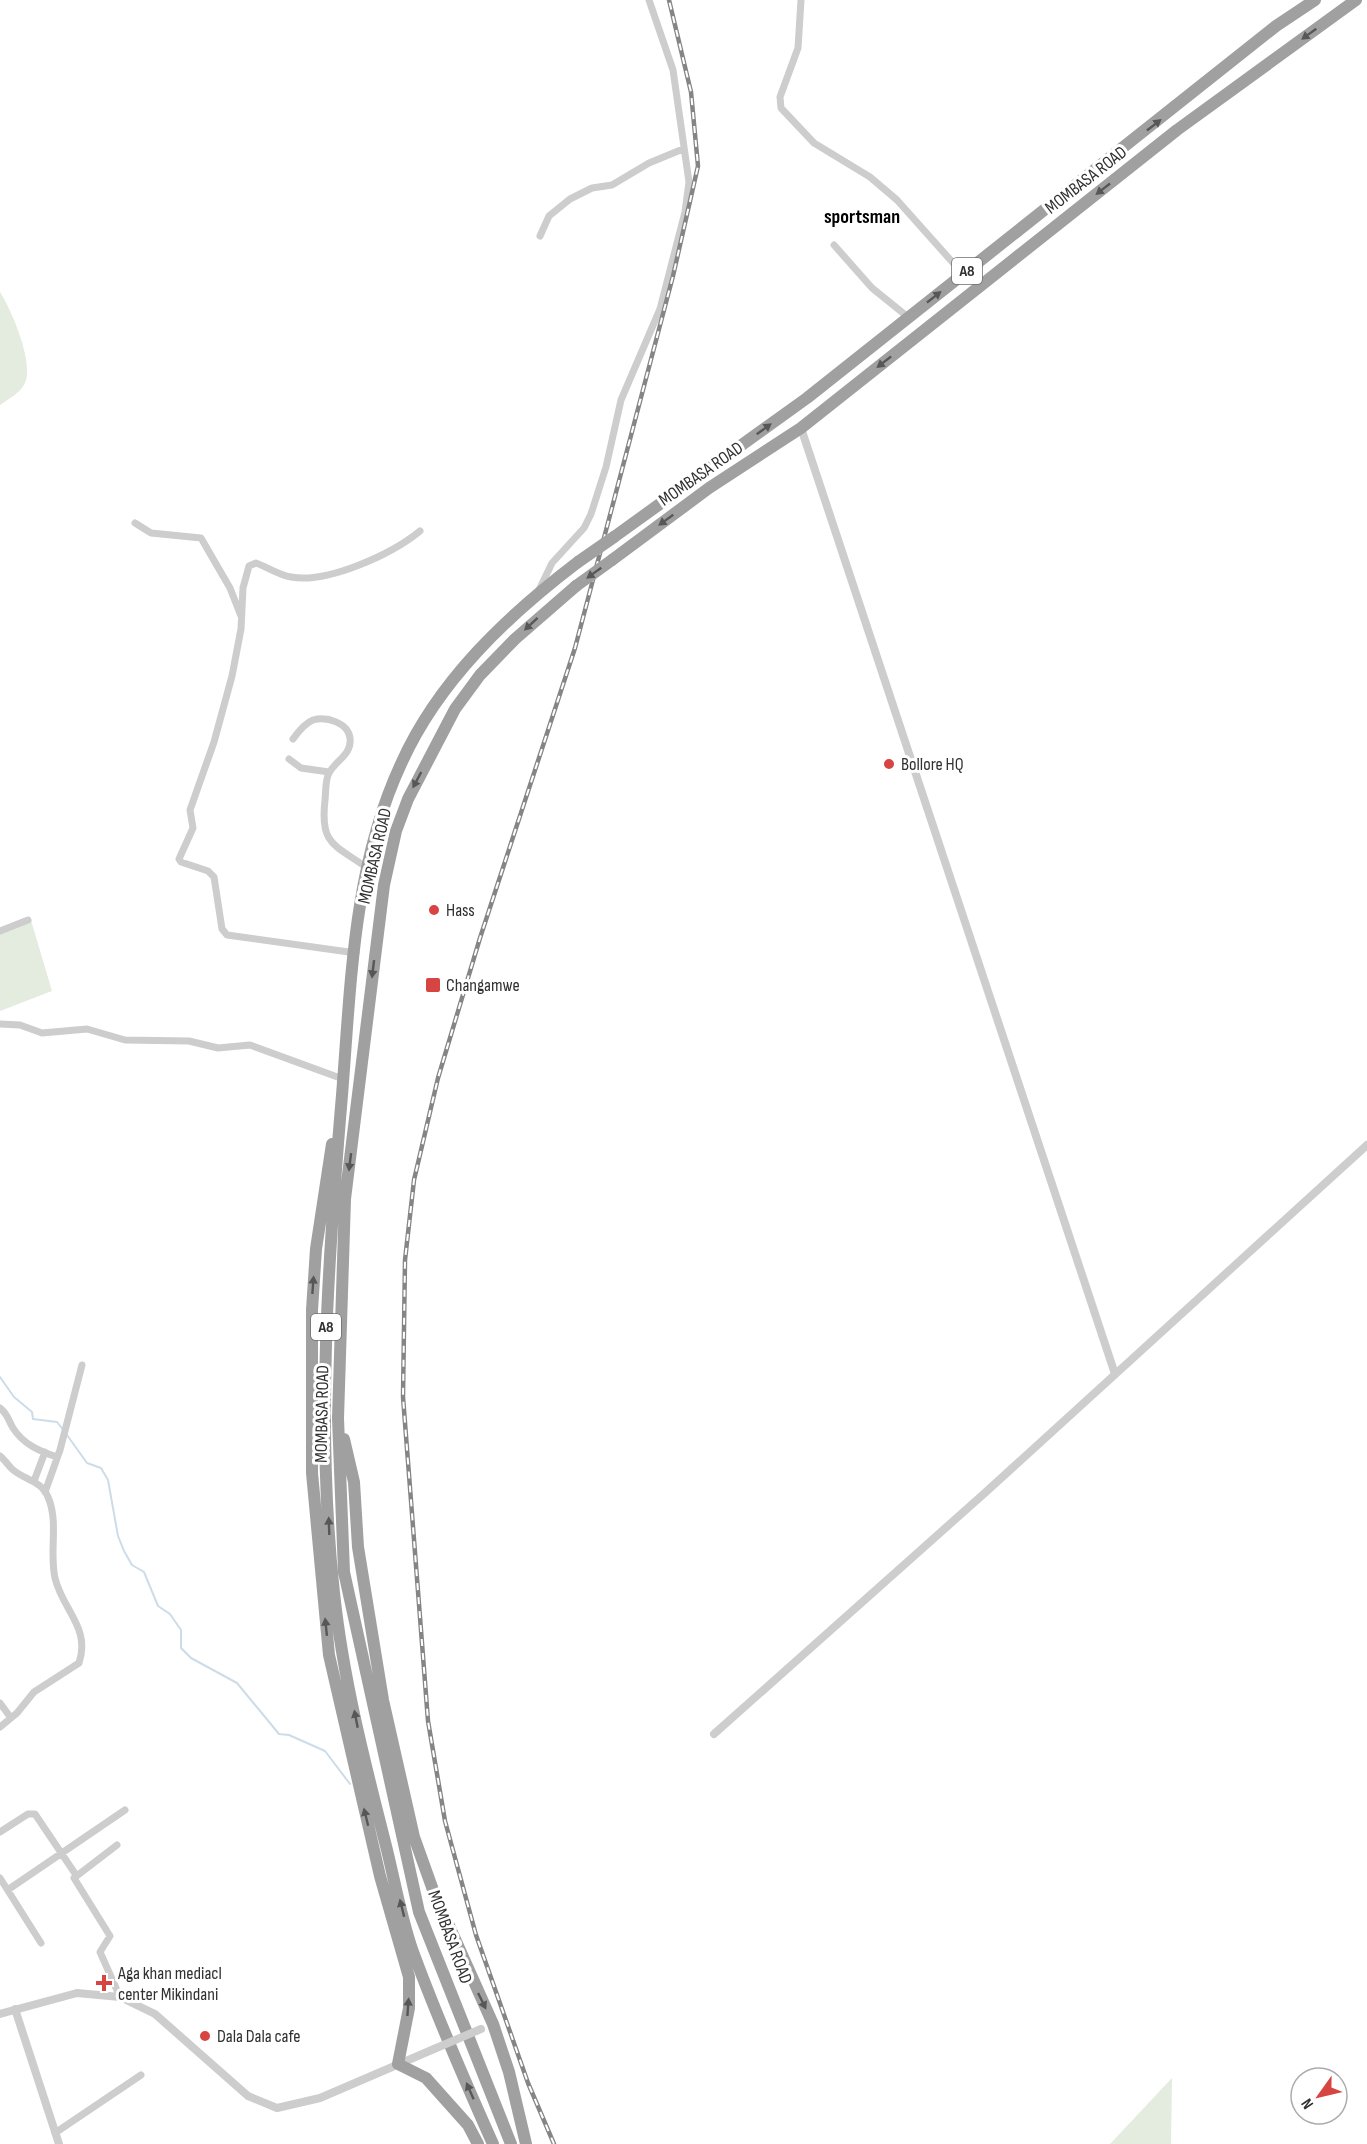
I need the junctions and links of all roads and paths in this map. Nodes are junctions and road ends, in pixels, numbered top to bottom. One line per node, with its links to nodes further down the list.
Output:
1 (649, 0): 5 (street)
2 (801, 0): 8 (street)
3 (1315, 0): 8 (highway, MOMBASA ROAD / A8, one-way to 3)
4 (1356, 0): 10 (highway, MOMBASA ROAD / A8, one-way to 10)
5 (683, 149): 6 (street); 13 (street)
6 (540, 236)
7 (834, 245): 9 (street)
8 (963, 274): 9 (highway, MOMBASA ROAD / A8, one-way to 8)
9 (908, 317): 13 (highway, MOMBASA ROAD / A8, one-way to 9, bridge)
10 (801, 428): 27 (street); 29 (highway, MOMBASA ROAD / A8, one-way to 29, bridge)
11 (135, 523): 14 (street)
12 (420, 531): 14 (street)
13 (538, 593): 18 (highway, MOMBASA ROAD / A8)
14 (242, 618): 21 (street)
15 (293, 739): 17 (street)
16 (288, 759): 17 (street)
17 (329, 772): 18 (street)
18 (366, 867): 21 (highway, MOMBASA ROAD / A8)
19 (28, 920): 20 (street)
20 (0, 931)
21 (356, 953): 23 (highway, MOMBASA ROAD / A8)
22 (0, 1024): 23 (street)
23 (343, 1079): 24 (highway, MOMBASA ROAD / A8)
24 (340, 1110): 51 (highway, one-way to 24); 56 (highway, MOMBASA ROAD / A8, one-way to 24)
25 (1367, 1145): 27 (street)
26 (82, 1365): 31 (street)
27 (1115, 1374): 38 (street)
28 (0, 1408): 30 (street)
29 (338, 1418): 50 (highway, one-way to 50); 57 (highway, MOMBASA ROAD / A8)
30 (45, 1452): 31 (street); 33 (street)
31 (58, 1453): 34 (street)
32 (0, 1456): 33 (street)
33 (34, 1480): 34 (street)
34 (45, 1492): 36 (street)
35 (0, 1703): 36 (street)
36 (11, 1718): 37 (street)
37 (0, 1726)
38 (714, 1734)
39 (125, 1810): 42 (street)
40 (0, 1832): 42 (street)
41 (117, 1845): 43 (street)
42 (62, 1854): 43 (street); 45 (street)
43 (76, 1875): 47 (street)
44 (0, 1878): 45 (street)
45 (9, 1889): 46 (street)
46 (41, 1943)
47 (120, 1996): 48 (street); 51 (street)
48 (15, 2009): 49 (street); 53 (street)
49 (0, 2013)
50 (487, 2026): 51 (street, bridge); 58 (highway)
51 (398, 2064): 55 (highway)
52 (141, 2075): 53 (street)
53 (55, 2133): 54 (street)
54 (59, 2144)
55 (478, 2144)
56 (493, 2144)
57 (511, 2144)
58 (526, 2144)

